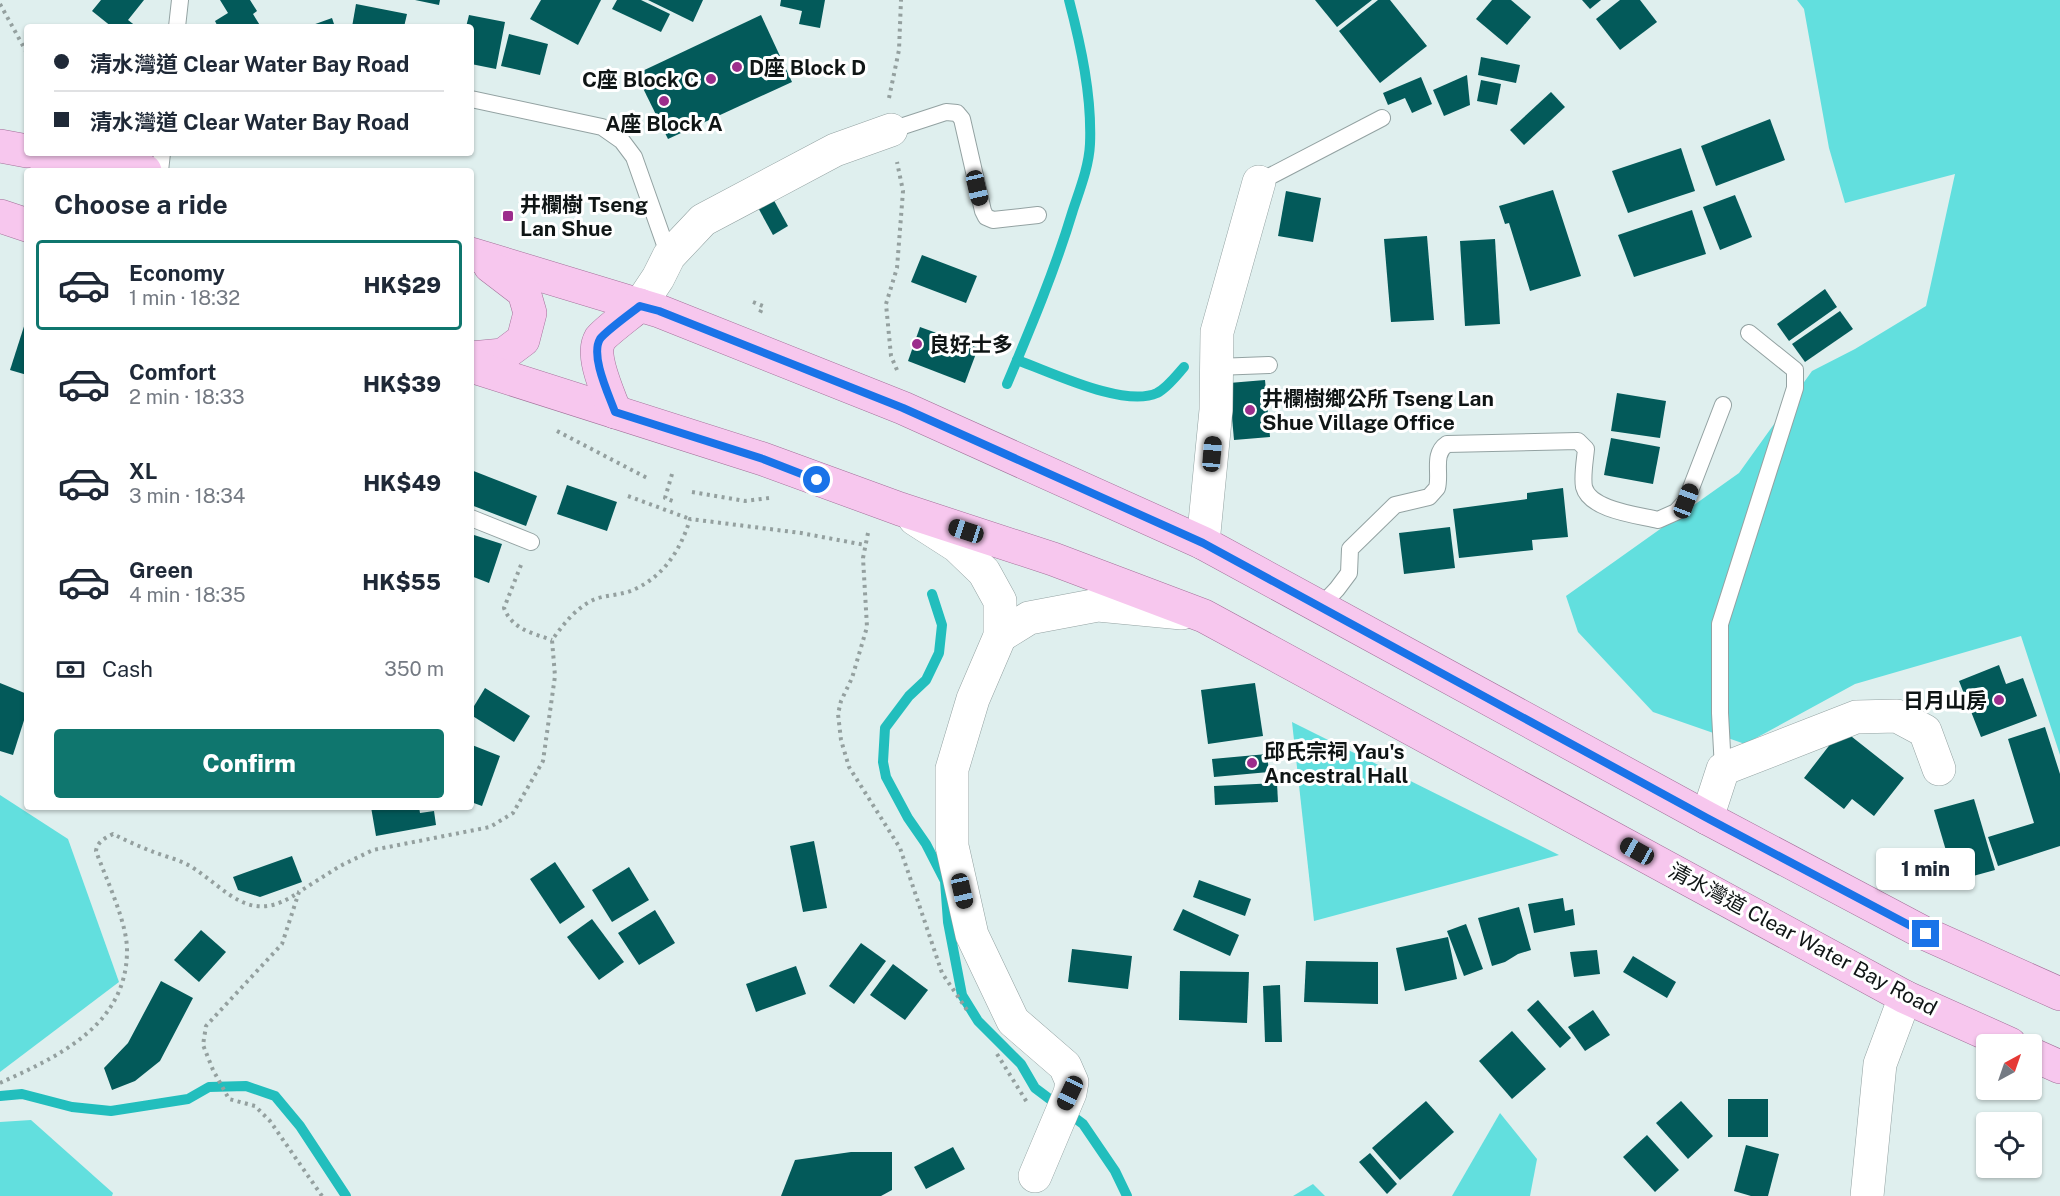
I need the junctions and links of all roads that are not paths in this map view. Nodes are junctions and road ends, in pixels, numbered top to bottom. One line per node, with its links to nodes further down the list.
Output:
1 (180, 0): 2 (lane)
2 (177, 24)
3 (474, 100): 15 (lane)
4 (1382, 118): 10 (lane)
5 (891, 130): 11 (lane); 15 (street)
6 (0, 146): 7 (main road)
7 (24, 150)
8 (56, 156): 9 (main road)
9 (127, 168)
10 (1259, 182): 21 (street)
11 (1038, 215)
12 (0, 216): 13 (main road)
13 (24, 224)
14 (474, 255): 16 (main road); 18 (main road)
15 (669, 256): 16 (street)
16 (640, 306): 23 (main road); 27 (main road)
17 (1749, 333): 31 (lane)
18 (474, 358)
19 (1269, 365): 21 (lane)
20 (474, 367): 23 (main road, 清水灣道 Clear Water Bay Road)
21 (1216, 367): 27 (street)
22 (1723, 405): 28 (lane)
23 (615, 412): 24 (main road, 清水灣道 Clear Water Bay Road)
24 (900, 509): 29 (main road, 清水灣道 Clear Water Bay Road); 30 (street)
25 (474, 520): 26 (lane)
26 (531, 542)
27 (1203, 543): 28 (main road)
28 (1320, 607): 33 (main road)
29 (1204, 616): 30 (street); 35 (main road, 清水灣道 Clear Water Bay Road)
30 (1000, 636): 39 (street)
31 (1723, 769): 32 (street); 33 (street)
32 (1939, 769)
33 (1707, 818): 34 (main road)
34 (2060, 994)
35 (1905, 997): 36 (main road, 清水灣道 Clear Water Bay Road); 40 (street)
36 (1988, 1034)
37 (2042, 1059): 38 (main road)
38 (2060, 1067)
39 (1035, 1176)
40 (1867, 1196)

